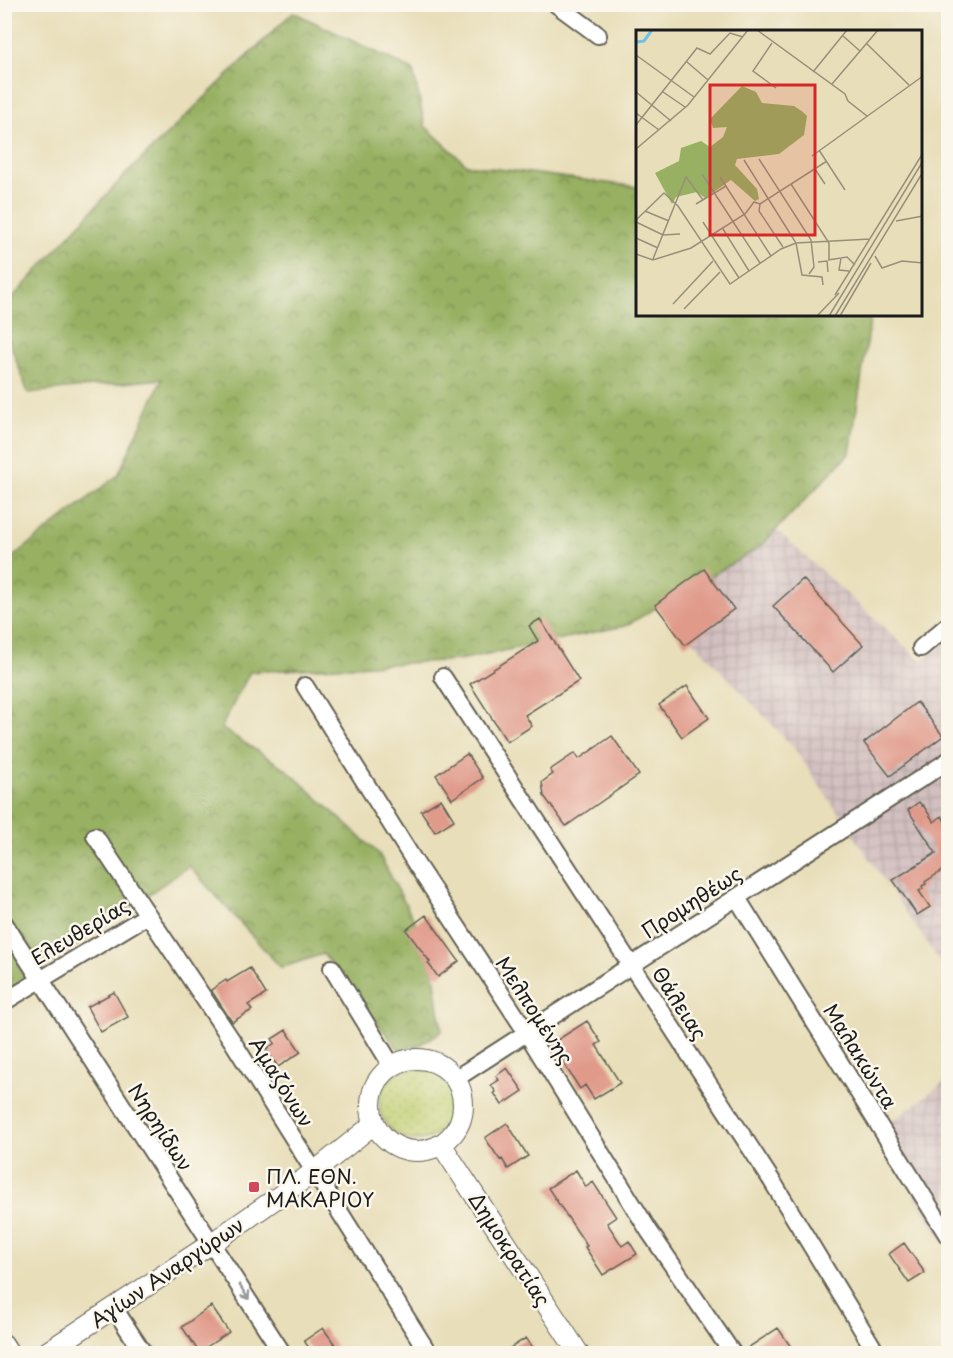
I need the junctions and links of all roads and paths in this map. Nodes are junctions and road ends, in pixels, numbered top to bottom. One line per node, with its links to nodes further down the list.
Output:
1 (556, 4): 2 (street)
2 (598, 35)
3 (948, 625): 4 (street)
4 (921, 648)
5 (443, 677): 12 (street, Θάλειας)
6 (305, 686): 16 (street, Μελπομένης)
7 (948, 761): 9 (street, Προμηθέως)
8 (95, 836): 10 (street, Αμαζόνων)
9 (737, 898): 12 (street, Προμηθέως); 22 (street, Μαλακώντα)
10 (148, 915): 14 (street, Ελευθερίας); 21 (street, Αμαζόνων)
11 (4, 923): 14 (street, Νηρηίδων)
12 (631, 966): 16 (street, Προμηθέως); 33 (street, Θάλειας)
13 (332, 968): 17 (street)
14 (41, 980): 15 (street, Ελευθερίας); 23 (street, Νηρηίδων)
15 (4, 1002)
16 (527, 1033): 18 (street, Προμηθέως); 32 (street, Μελπομένης)
17 (392, 1066): 18 (street); 19 (street)
18 (455, 1079): 20 (street)
19 (374, 1124): 20 (street); 21 (street, Αγίων Αναργύρων)
20 (441, 1144): 31 (street, Δημοκρατίας)
21 (314, 1173): 23 (street, Αγίων Αναργύρων); 30 (street, Αμαζόνων)
22 (948, 1236)
23 (212, 1243): 24 (street, Αγίων Αναργύρων); 29 (street, Νηρηίδων, one-way to 29)
24 (114, 1308): 27 (street, Αγίων Αναργύρων); 28 (street)
25 (4, 1343): 26 (street)
26 (11, 1353)
27 (44, 1353)
28 (144, 1353)
29 (283, 1353)
30 (429, 1353)
31 (579, 1353)
32 (733, 1353)
33 (877, 1353)

